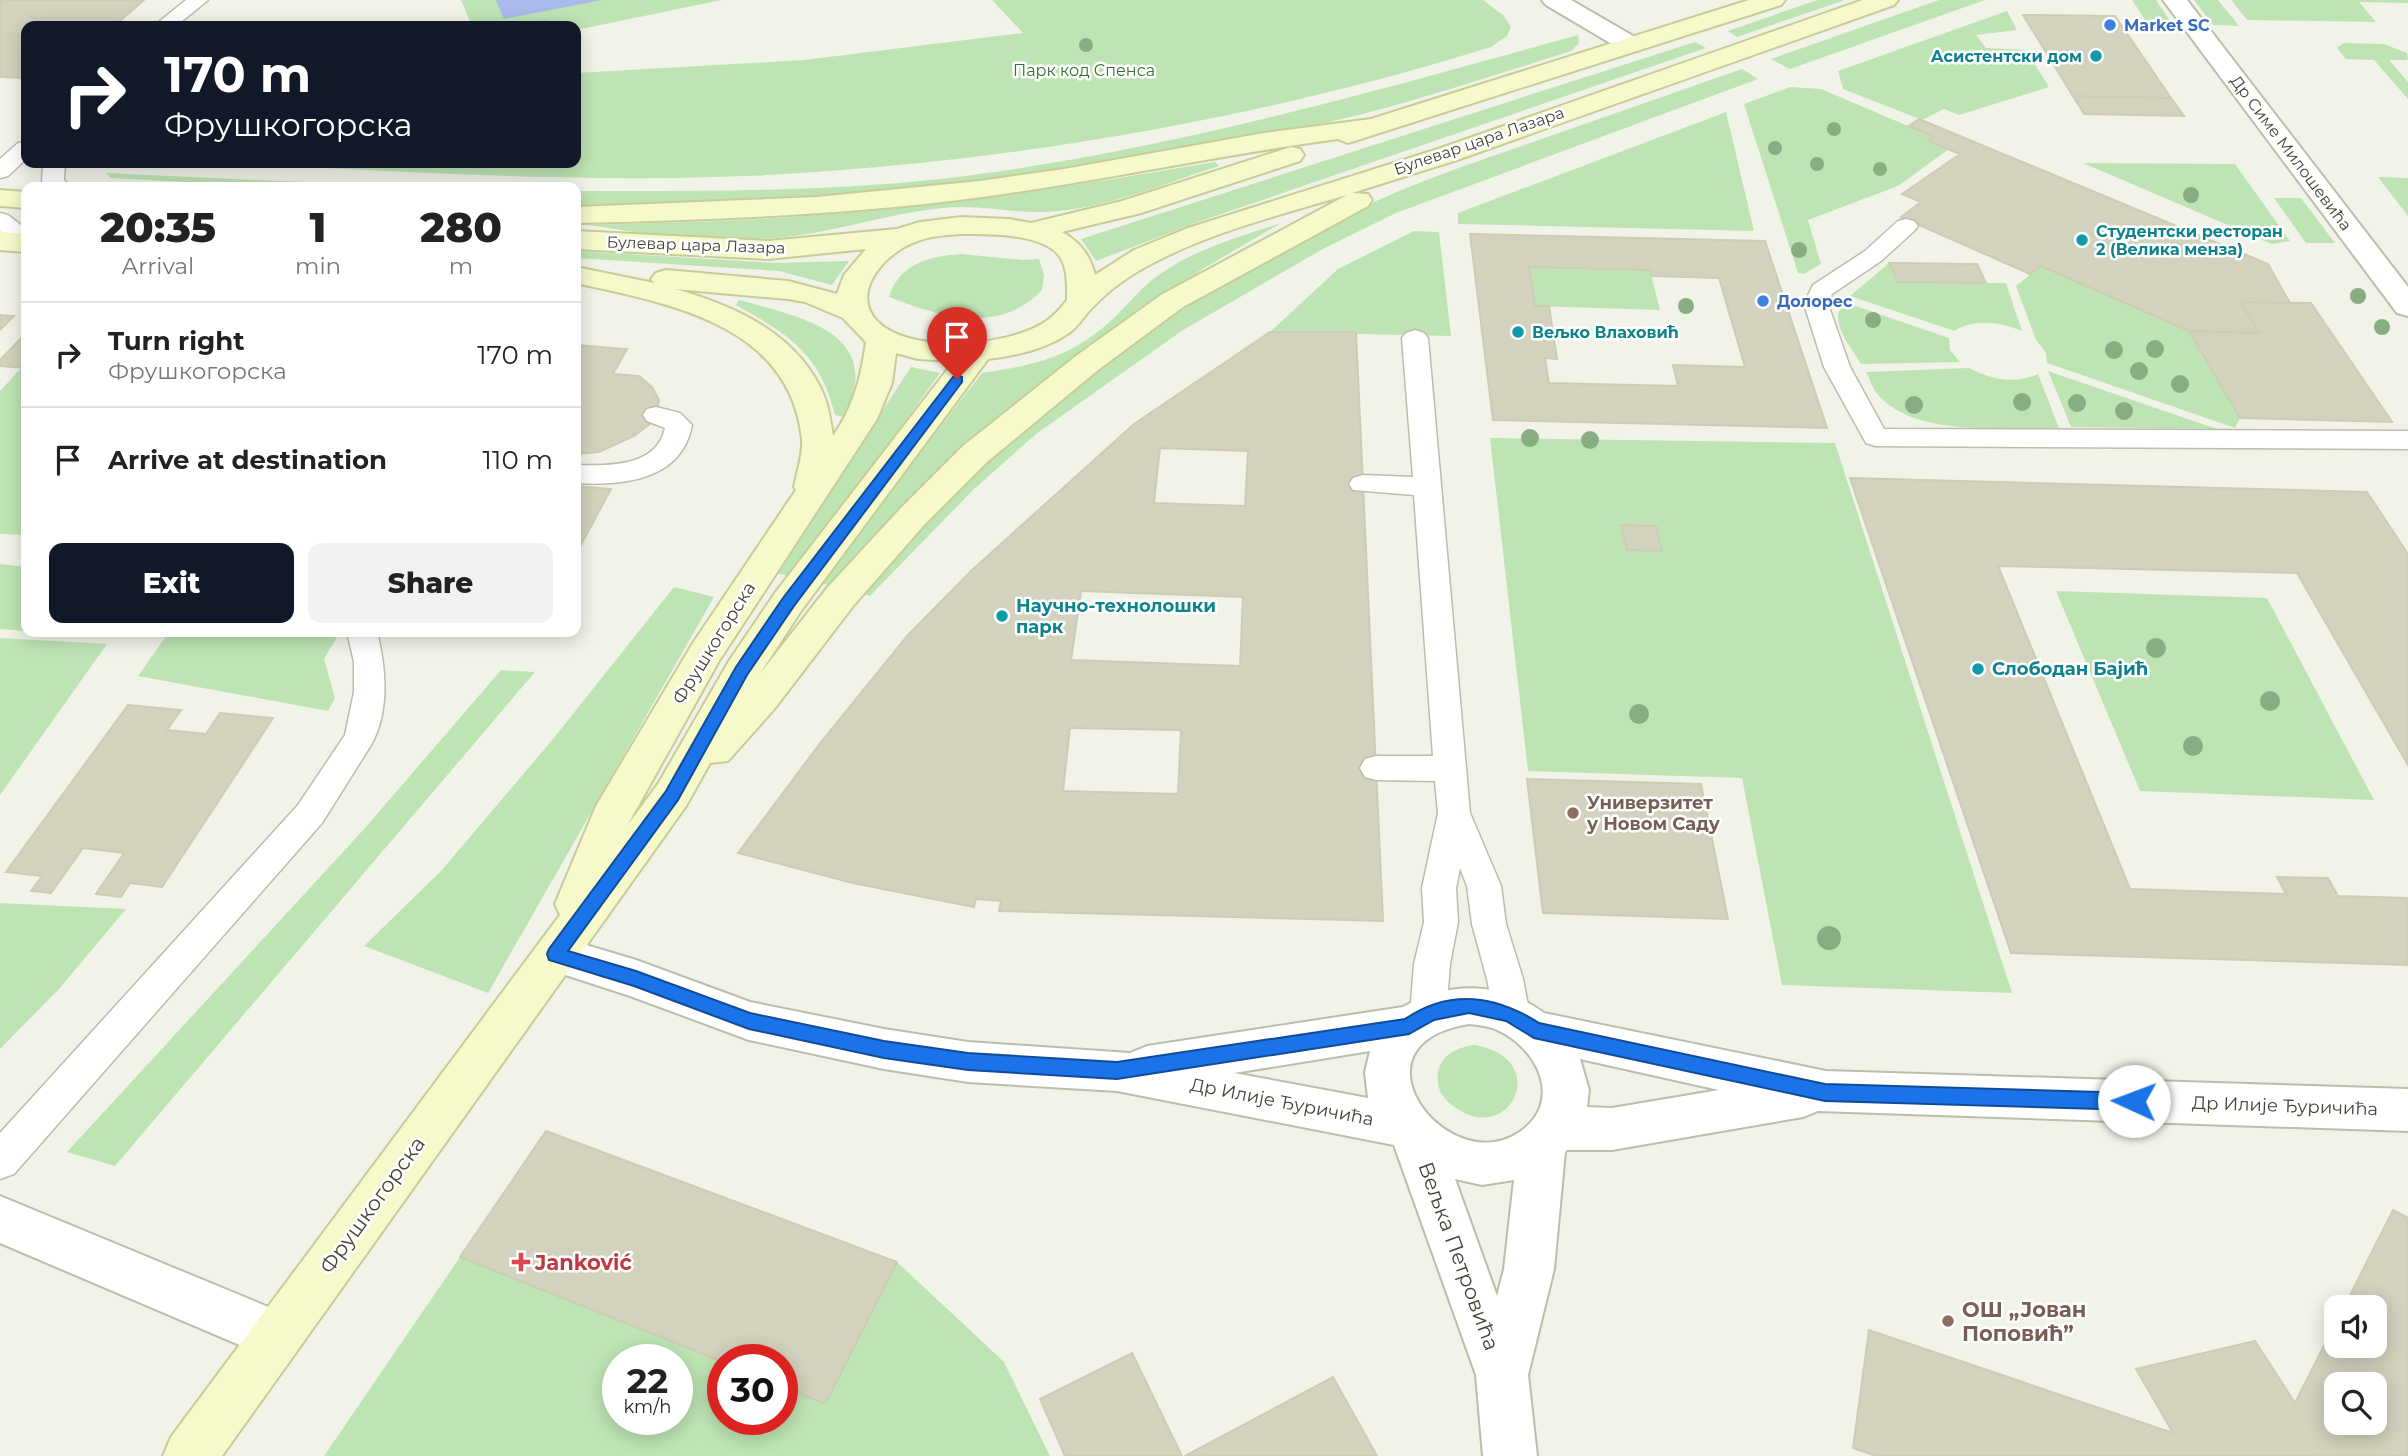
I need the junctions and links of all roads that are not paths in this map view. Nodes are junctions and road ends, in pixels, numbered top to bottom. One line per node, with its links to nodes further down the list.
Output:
1 (198, 0): 6 (lane)
2 (1554, 0): 7 (street)
3 (1773, 0): 7 (main road)
4 (1886, 0): 10 (main road, Булевар цара Лазара)
5 (2175, 0): 26 (street, Др Симе Милошевића)
6 (175, 21)
7 (1631, 45): 8 (main road)
8 (1373, 127): 14 (main road); 17 (main road)
9 (21, 152): 11 (lane)
10 (1427, 161): 25 (main road, Булевар цара Лазара); 40 (main road)
11 (0, 170)
12 (0, 198): 13 (main road)
13 (21, 200)
14 (581, 215)
15 (0, 220): 18 (lane)
16 (1906, 226): 32 (lane)
17 (1028, 232): 19 (main road); 25 (main road)
18 (21, 237)
19 (901, 237): 20 (main road, Булевар цара Лазара); 27 (main road)
20 (581, 240)
21 (0, 241): 22 (main road)
22 (21, 241)
23 (581, 275): 27 (main road, Булевар цара Лазара)
24 (581, 276): 36 (main road)
25 (1082, 300): 30 (main road)
26 (2408, 307)
27 (855, 312): 29 (main road)
28 (1415, 338): 35 (lane)
29 (882, 340): 30 (main road); 36 (main road, Фрушкогорска)
30 (978, 351): 40 (main road, Фрушкогорска)
31 (656, 415): 33 (lane)
32 (2408, 440)
33 (581, 474)
34 (1363, 484): 35 (lane)
35 (1427, 486): 39 (lane)
36 (810, 495): 42 (main road, Фрушкогорска)
37 (363, 637): 50 (lane)
38 (1376, 768): 39 (lane)
39 (1451, 769): 41 (lane)
40 (672, 795): 42 (main road, Фрушкогорска)
41 (1454, 813): 43 (lane); 44 (lane)
42 (556, 954): 45 (street, Др Илије Ђуричића); 52 (main road, Фрушкогорска)
43 (1418, 1020): 44 (street, Др Илије Ђуричића); 45 (street, Др Илије Ђуричића); 48 (street, Др Илије Ђуричића)
44 (1523, 1023): 46 (street, Др Илије Ђуричића); 49 (street)
45 (1117, 1070): 48 (street, Др Илије Ђуричића)
46 (1825, 1092): 47 (street, Др Илије Ђуричића); 49 (street, Др Илије Ђуричића)
47 (2408, 1110)
48 (1412, 1131): 49 (street, Др Илије Ђуричића); 53 (street, Вељка Петровића)
49 (1549, 1137): 53 (street, Вељка Петровића)
50 (0, 1161)
51 (0, 1219): 52 (street)
52 (277, 1336): 54 (main road, Фрушкогорска)
53 (1502, 1375): 55 (street, Вељка Петровића)
54 (190, 1456)
55 (1510, 1456)

